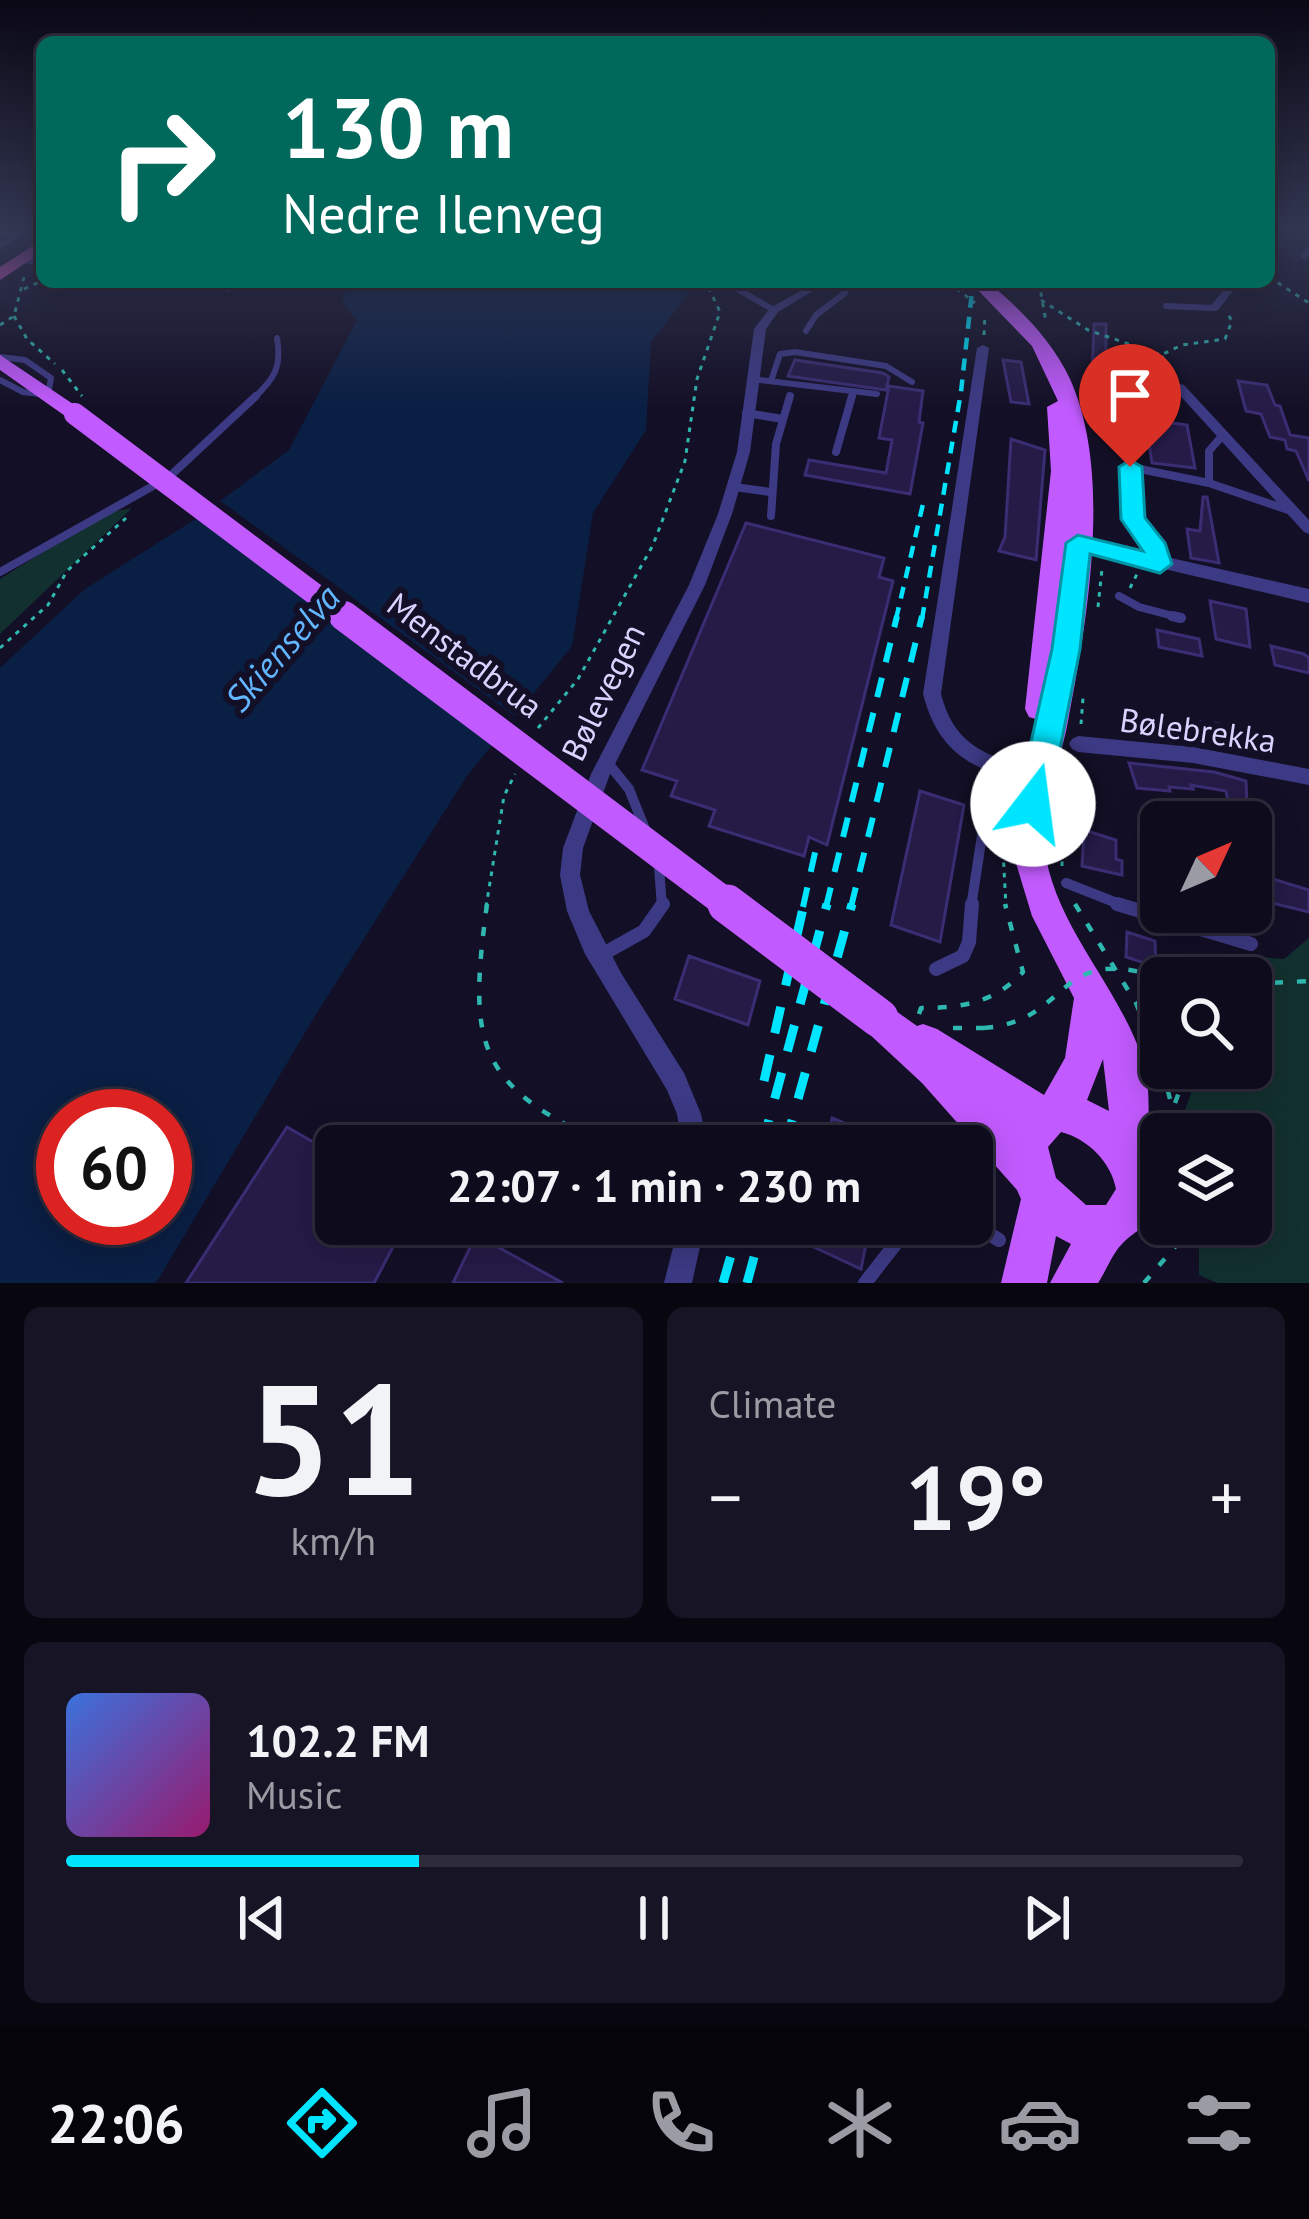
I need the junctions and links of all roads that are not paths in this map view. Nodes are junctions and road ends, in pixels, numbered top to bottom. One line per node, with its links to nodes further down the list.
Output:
1 (739, 290): 9 (lane)
2 (809, 290): 9 (street)
3 (845, 290): 11 (lane)
4 (975, 290): 10 (main road)
5 (987, 290): 10 (main road)
6 (1229, 290): 8 (street)
7 (1166, 306): 8 (lane)
8 (1216, 306)
9 (774, 310): 16 (street, Bølevegen)
10 (1029, 325): 37 (main road)
11 (806, 332)
12 (277, 338): 39 (lane)
13 (983, 348): 45 (street)
14 (0, 359): 21 (main road, Menstadbrua)
15 (772, 378): 16 (lane); 18 (lane); 20 (lane)
16 (751, 379): 25 (street, Bølevegen)
17 (0, 380): 21 (lane)
18 (912, 382)
19 (1180, 388): 24 (lane); 28 (street)
20 (853, 391): 22 (lane); 29 (lane)
21 (48, 394): 53 (main road, Menstadbrua, bridge)
22 (877, 394)
23 (790, 396): 26 (lane)
24 (1120, 396)
25 (746, 413): 26 (lane); 32 (street, Bølevegen)
26 (783, 419): 33 (lane)
27 (1129, 425): 30 (lane)
28 (1222, 436): 31 (lane); 34 (street)
29 (836, 452)
30 (1130, 467): 31 (lane); 38 (lane)
31 (1209, 483): 34 (lane)
32 (735, 487): 33 (lane); 44 (street, Bølevegen)
33 (770, 492): 35 (lane)
34 (1298, 514): 36 (street)
35 (771, 516)
36 (1309, 529)
37 (1067, 541): 38 (street); 47 (main road)
38 (1160, 564): 41 (street)
39 (0, 572)
40 (1119, 596): 42 (lane)
41 (1309, 596)
42 (1181, 618)
43 (1078, 744): 46 (street, Bølebrekka)
44 (608, 763): 50 (street, Bølevegen); 50 (lane)
45 (993, 764): 47 (street); 51 (lane)
46 (1309, 778)
47 (1037, 779): 52 (main road)
48 (1066, 883): 49 (lane)
49 (1251, 944)
50 (598, 957): 55 (street, Bølevegen)
51 (935, 969)
52 (1093, 995): 54 (main road); 56 (main road)
53 (879, 1018): 54 (main road, Menstadbrua); 57 (main road, Menstadbrua)
54 (1049, 1114): 56 (main road); 57 (main road)
55 (693, 1125)
56 (1128, 1159): 58 (main road)
57 (1037, 1187): 58 (main road); 65 (main road)
58 (1106, 1229): 66 (main road)
59 (993, 1236): 60 (lane)
60 (999, 1240)
61 (687, 1245): 63 (street)
62 (895, 1245): 64 (lane)
63 (679, 1283)
64 (866, 1283)
65 (1024, 1283)
66 (1073, 1283)

